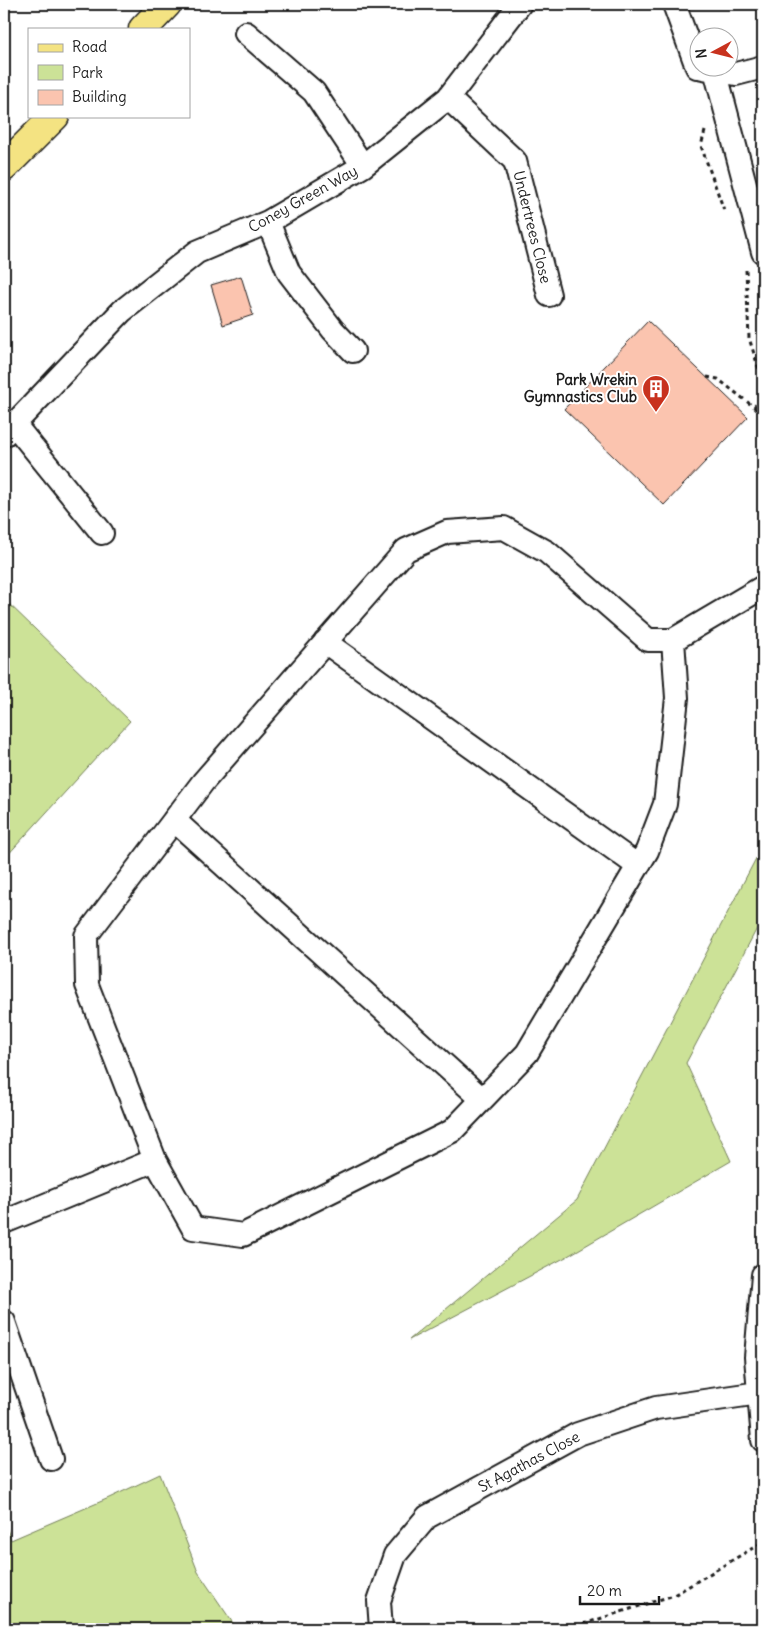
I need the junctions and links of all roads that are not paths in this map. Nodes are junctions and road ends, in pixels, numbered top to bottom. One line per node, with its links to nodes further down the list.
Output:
1 (167, 4): 4 (main road)
2 (520, 4): 10 (street, Coney Green Way)
3 (674, 4): 6 (street)
4 (144, 28)
5 (246, 33): 12 (street)
6 (690, 39)
7 (763, 67): 8 (street)
8 (740, 73)
9 (706, 78): 15 (street)
10 (448, 98): 12 (street, Coney Green Way); 16 (street, Undertrees Close)
11 (53, 118): 13 (main road)
12 (362, 166): 14 (street, Coney Green Way)
13 (4, 167)
14 (268, 222): 17 (street); 18 (street, Coney Green Way)
15 (763, 252)
16 (549, 295)
17 (353, 351)
18 (9, 429): 19 (street)
19 (102, 533)
20 (763, 587): 21 (street)
21 (673, 640): 22 (street); 24 (street)
22 (325, 642): 23 (street); 24 (street)
23 (174, 820): 25 (street); 26 (street)
24 (638, 866): 25 (street)
25 (482, 1099): 26 (street)
26 (155, 1160): 27 (street)
27 (4, 1222)
28 (763, 1275): 30 (street)
29 (4, 1322): 32 (street)
30 (759, 1393): 31 (street); 33 (street, St Agathas Close)
31 (763, 1440)
32 (51, 1459)
33 (381, 1629)

